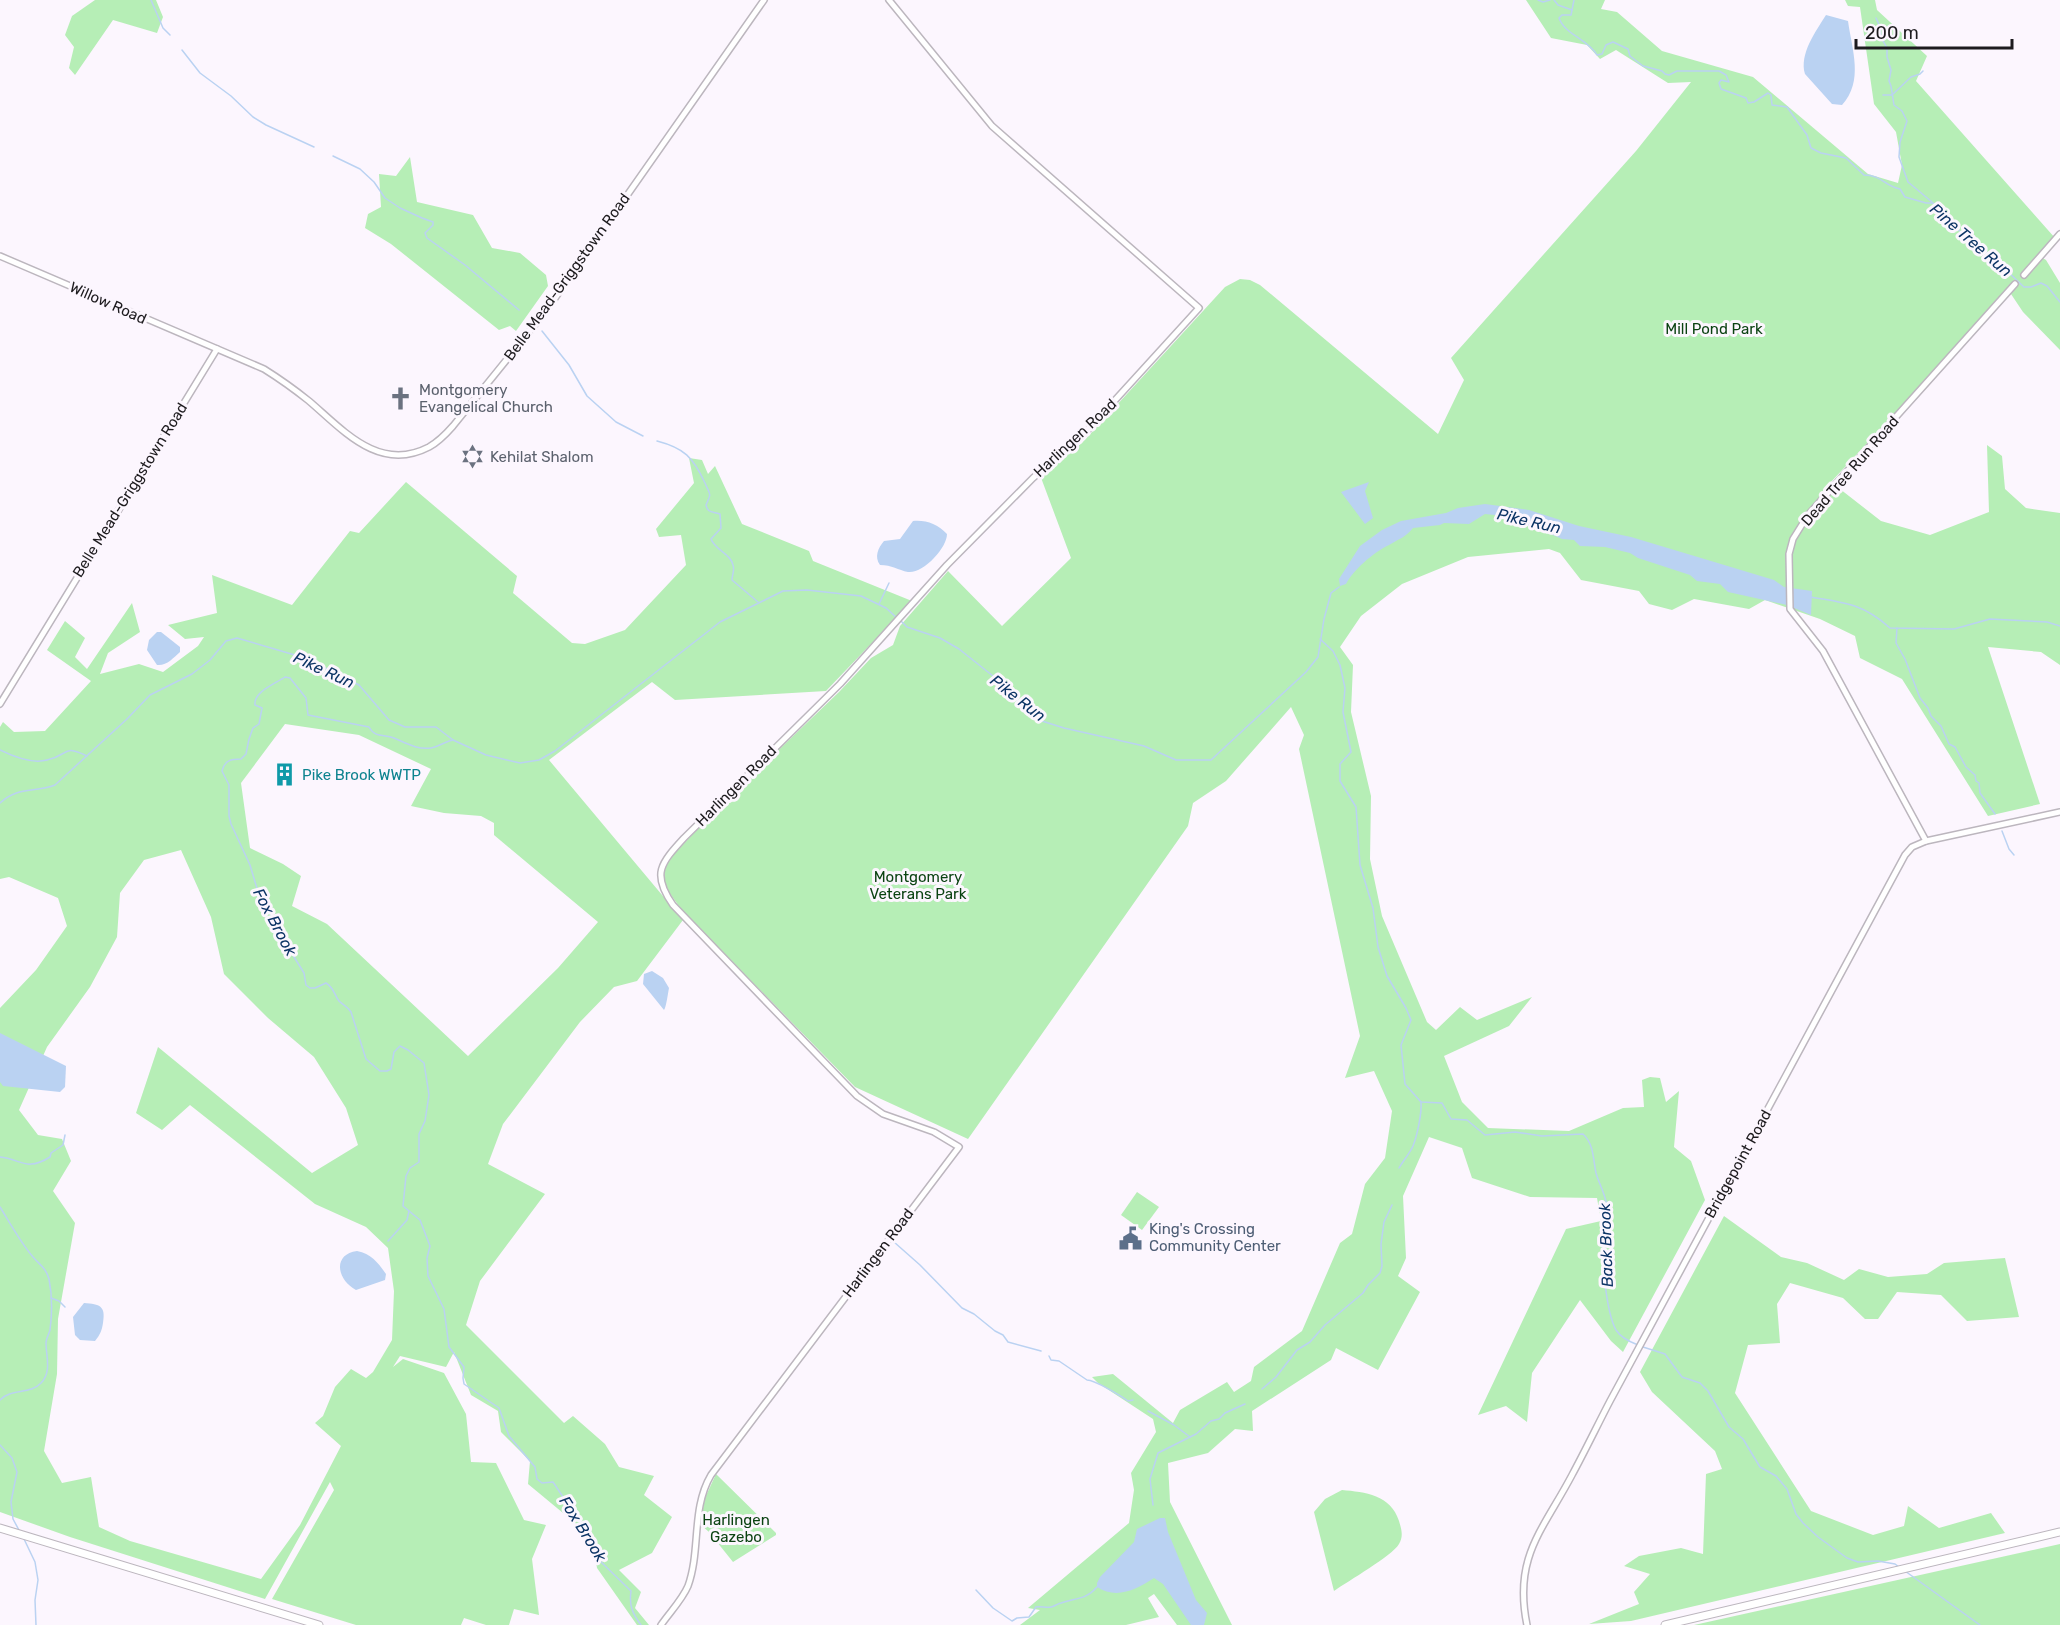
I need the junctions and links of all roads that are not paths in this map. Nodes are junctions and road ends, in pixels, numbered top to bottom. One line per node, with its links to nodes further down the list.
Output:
1 (765, 0): 7 (street, Belle Mead-Griggstown Road)
2 (890, 0): 14 (street, Harlingen Road)
3 (2060, 234): 5 (street)
4 (0, 256): 7 (street, Willow Road)
5 (2024, 275)
6 (2015, 284): 10 (street, Dead Tree Run Road)
7 (217, 349): 8 (street, Belle Mead-Griggstown Road)
8 (0, 704)
9 (2060, 812): 10 (street, Bridgepoint Road)
10 (1926, 841): 15 (street, Bridgepoint Road)
11 (0, 1528): 13 (highway)
12 (2060, 1532): 16 (highway)
13 (319, 1625)
14 (661, 1625)
15 (1527, 1625)
16 (1665, 1625)

